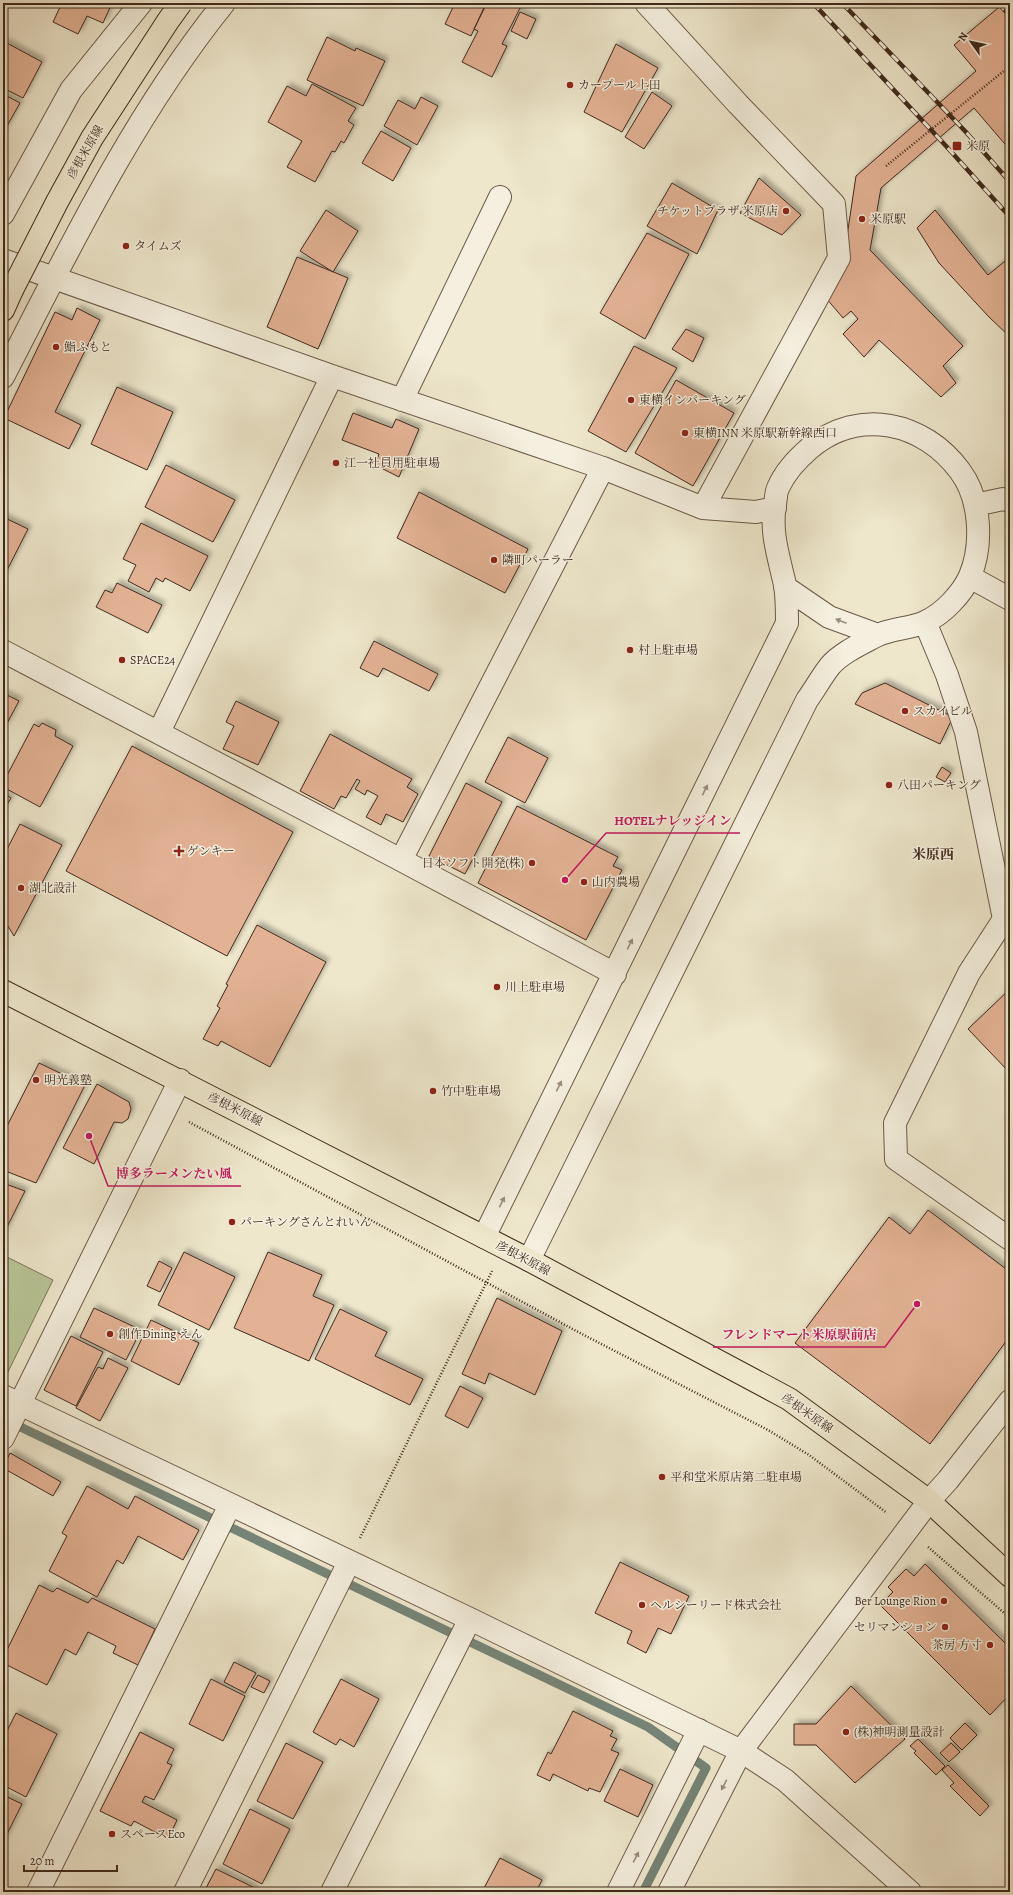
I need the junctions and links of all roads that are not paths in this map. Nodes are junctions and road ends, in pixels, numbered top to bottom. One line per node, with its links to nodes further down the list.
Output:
1 (141, 3): 6 (street)
2 (182, 3): 9 (main road, 彦根米原線, bridge)
3 (224, 3): 8 (street)
4 (646, 3): 16 (street)
5 (500, 196): 12 (street)
6 (3, 214)
7 (3, 260): 8 (street)
8 (54, 277): 10 (street); 11 (street)
9 (3, 310)
10 (332, 376): 12 (street); 24 (street)
11 (3, 377)
12 (402, 400): 13 (street)
13 (603, 468): 16 (street); 25 (street)
14 (1010, 501): 15 (street)
15 (975, 505): 17 (street); 18 (street)
16 (703, 508): 17 (street)
17 (775, 508): 19 (street)
18 (970, 577): 20 (street); 21 (street)
19 (785, 587): 22 (street, one-way to 19); 27 (street, one-way to 19)
20 (1010, 599)
21 (925, 622): 22 (street); 26 (street)
22 (878, 635): 32 (street)
23 (3, 651): 24 (street)
24 (159, 732): 25 (street)
25 (401, 860): 27 (street)
26 (1007, 922): 31 (street)
27 (615, 974): 30 (street, one-way to 27)
28 (3, 991): 29 (main road, 彦根米原線)
29 (180, 1080): 30 (main road, 彦根米原線); 34 (street)
30 (484, 1237): 32 (main road, 彦根米原線)
31 (1010, 1239)
32 (529, 1260): 36 (main road, 彦根米原線)
33 (1010, 1401): 36 (street)
34 (13, 1405): 35 (street); 37 (street)
35 (4, 1437)
36 (929, 1501): 39 (main road, 彦根米原線); 42 (street)
37 (224, 1518): 38 (street); 43 (street)
38 (342, 1575): 40 (street); 44 (street)
39 (1010, 1576)
40 (463, 1632): 41 (street); 45 (street)
41 (699, 1730): 42 (street); 46 (street, one-way to 41)
42 (741, 1751): 47 (street, one-way to 47); 48 (street)
43 (38, 1892)
44 (185, 1892)
45 (332, 1892)
46 (618, 1892)
47 (669, 1892)
48 (910, 1892)

